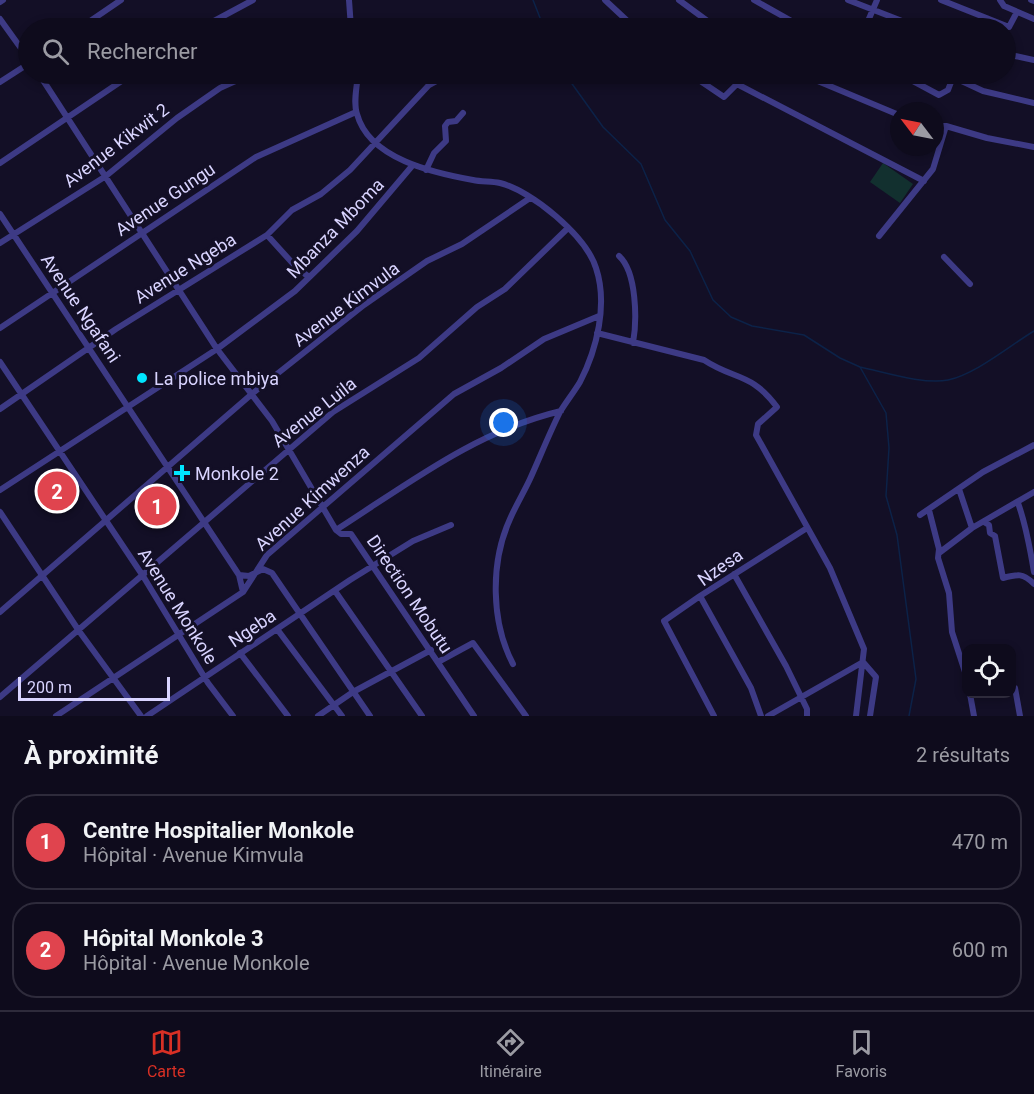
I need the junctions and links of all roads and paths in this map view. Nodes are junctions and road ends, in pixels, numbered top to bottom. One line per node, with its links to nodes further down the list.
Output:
1 (121, 0): 13 (street)
2 (253, 0): 14 (street)
3 (349, 0): 15 (street)
4 (606, 0): 16 (street)
5 (679, 0): 17 (street)
6 (754, 0): 18 (street)
7 (848, 0): 11 (street)
8 (877, 0): 11 (street)
9 (941, 0): 21 (street)
10 (1000, 0): 12 (street)
11 (873, 11): 19 (street); 20 (street)
12 (1017, 12): 22 (street); 24 (street)
13 (95, 18)
14 (220, 18)
15 (350, 18)
16 (625, 18)
17 (703, 18)
18 (786, 18)
19 (870, 18)
20 (892, 18)
21 (986, 18)
22 (1014, 18)
23 (0, 19): 25 (street)
24 (1034, 19)
25 (18, 44)
26 (1016, 56): 27 (street)
27 (1034, 60)
28 (18, 70): 29 (street)
29 (0, 82)
30 (45, 84): 46 (street, Direction Mobutu)
31 (118, 84): 46 (street)
32 (229, 84): 53 (street, Avenue Kikwit 2)
33 (357, 84): 44 (street)
34 (431, 84): 48 (street, Avenue Ngeba)
35 (705, 84): 37 (street)
36 (737, 84): 54 (street)
37 (737, 84)
38 (825, 84): 43 (street)
39 (919, 84): 40 (street)
40 (950, 84)
41 (967, 84): 42 (street)
42 (1034, 103)
43 (890, 111)
44 (356, 112): 48 (street); 58 (street, Avenue Gungu)
45 (463, 113): 52 (street)
46 (68, 119): 50 (street); 53 (street, Direction Mobutu)
47 (946, 126): 49 (street); 54 (street)
48 (375, 142): 51 (street); 60 (street, Avenue Ngeba)
49 (1034, 147)
50 (0, 163)
51 (412, 166): 52 (street); 65 (street, Mbanza Mboma)
52 (426, 170): 55 (street)
53 (106, 176): 58 (street, Direction Mobutu); 59 (street, Avenue Kikwit 2)
54 (924, 182): 61 (street)
55 (530, 198): 57 (street); 76 (street, Avenue Kimvula)
56 (0, 214): 59 (street, Avenue Ngafani)
57 (568, 228): 69 (street); 82 (street, Avenue Luila)
58 (143, 232): 67 (street, Direction Mobutu); 68 (street, Avenue Gungu)
59 (13, 233): 62 (street, Avenue Kikwit 2); 68 (street, Avenue Ngafani)
60 (267, 235): 65 (street); 67 (street, Avenue Ngeba)
61 (879, 236)
62 (0, 243)
63 (619, 256): 72 (street)
64 (944, 257): 66 (street)
65 (309, 277): 73 (street, Mbanza Mboma)
66 (970, 284)
67 (179, 290): 73 (street, Direction Mobutu); 74 (street, Avenue Ngeba)
68 (52, 292): 70 (street, Avenue Gungu); 74 (street, Avenue Ngafani)
69 (599, 316): 71 (street); 89 (street, Avenue Kimwenza)
70 (0, 328)
71 (597, 333): 72 (street); 80 (street)
72 (633, 343): 97 (street)
73 (217, 349): 76 (street, Direction Mobutu); 78 (street, Mbanza Mboma)
74 (90, 350): 77 (street, Avenue Ngeba); 78 (street, Avenue Ngafani)
75 (0, 362): 77 (street, Avenue Monkole)
76 (253, 393): 82 (street, Direction Mobutu); 84 (street, Avenue Kimvula)
77 (22, 395): 79 (street, Avenue Ngeba); 83 (street, Avenue Monkole)
78 (128, 406): 83 (street, Mbanza Mboma); 84 (street, Avenue Ngafani)
79 (0, 409)
80 (561, 411): 99 (street); 122 (street)
81 (1034, 445): 85 (street)
82 (289, 450): 89 (street, Direction Mobutu); 94 (street, Avenue Luila)
83 (59, 453): 86 (street, Mbanza Mboma); 93 (street, Avenue Monkole)
84 (168, 467): 93 (street, Avenue Kimvula); 94 (street, Avenue Ngafani)
85 (959, 489): 90 (street); 98 (street)
86 (0, 490)
87 (1034, 492): 88 (street)
88 (1018, 503): 95 (street); 100 (street)
89 (322, 507): 99 (street, Direction Mobutu); 103 (street, Avenue Kimwenza)
90 (929, 510): 92 (street); 101 (street)
91 (0, 512): 106 (street)
92 (920, 515)
93 (106, 520): 106 (street, Avenue Kimvula); 108 (street, Avenue Monkole)
94 (204, 521): 107 (street, Avenue Ngafani); 108 (street, Avenue Luila)
95 (984, 522): 98 (street); 109 (street)
96 (451, 525): 102 (street, Ngeba)
97 (807, 528): 105 (street, Nzesa); 121 (street)
98 (972, 528): 101 (street)
99 (336, 530): 102 (street, Direction Mobutu)
100 (1032, 543): 104 (street)
101 (939, 553): 123 (street)
102 (373, 565): 110 (street, Ngeba); 118 (street, Direction Mobutu)
103 (255, 572): 107 (street); 111 (street, Avenue Kimwenza); 114 (street)
104 (1034, 572)
105 (734, 574): 112 (street, Nzesa); 130 (street)
106 (43, 575): 113 (street, Avenue Kimvula); 116 (street)
107 (239, 575): 111 (street, Avenue Ngafani)
108 (143, 576): 116 (street, Avenue Luila); 117 (street, Avenue Monkole)
109 (1034, 584)
110 (335, 591): 114 (street, Ngeba); 124 (street)
111 (243, 592): 117 (street, Avenue Kimwenza)
112 (700, 596): 146 (street); 147 (street, Nzesa)
113 (0, 612)
114 (301, 613): 115 (street, Ngeba); 127 (street)
115 (277, 630): 119 (street, Ngeba); 132 (street)
116 (79, 631): 125 (street); 128 (street, Avenue Luila)
117 (180, 634): 125 (street, Avenue Kimwenza); 126 (street, Avenue Monkole)
118 (430, 650): 120 (street, Direction Mobutu); 124 (street)
119 (240, 653): 126 (street, Ngeba); 139 (street)
120 (438, 662): 144 (street, Direction Mobutu); 145 (street)
121 (864, 662): 130 (street); 150 (street); 151 (street)
122 (513, 664)
123 (962, 664)
124 (392, 671): 127 (street); 143 (street)
125 (114, 677): 134 (street, Avenue Kimwenza); 135 (street)
126 (206, 679): 133 (street, Ngeba); 138 (street, Avenue Monkole)
127 (353, 692): 132 (street); 142 (street)
128 (0, 697)
129 (1016, 697): 153 (street)
130 (801, 698): 148 (street); 149 (street)
131 (971, 698): 152 (street)
132 (333, 704): 140 (street); 141 (street)
133 (158, 708): 136 (street, Ngeba); 137 (street)
134 (56, 716)
135 (141, 716)
136 (147, 716)
137 (164, 716)
138 (232, 716)
139 (288, 716)
140 (318, 716)
141 (342, 716)
142 (370, 716)
143 (422, 716)
144 (474, 716)
145 (526, 716)
146 (714, 716)
147 (761, 716)
148 (768, 716)
149 (807, 716)
150 (856, 716)
151 (870, 716)
152 (974, 716)
153 (1020, 716)

